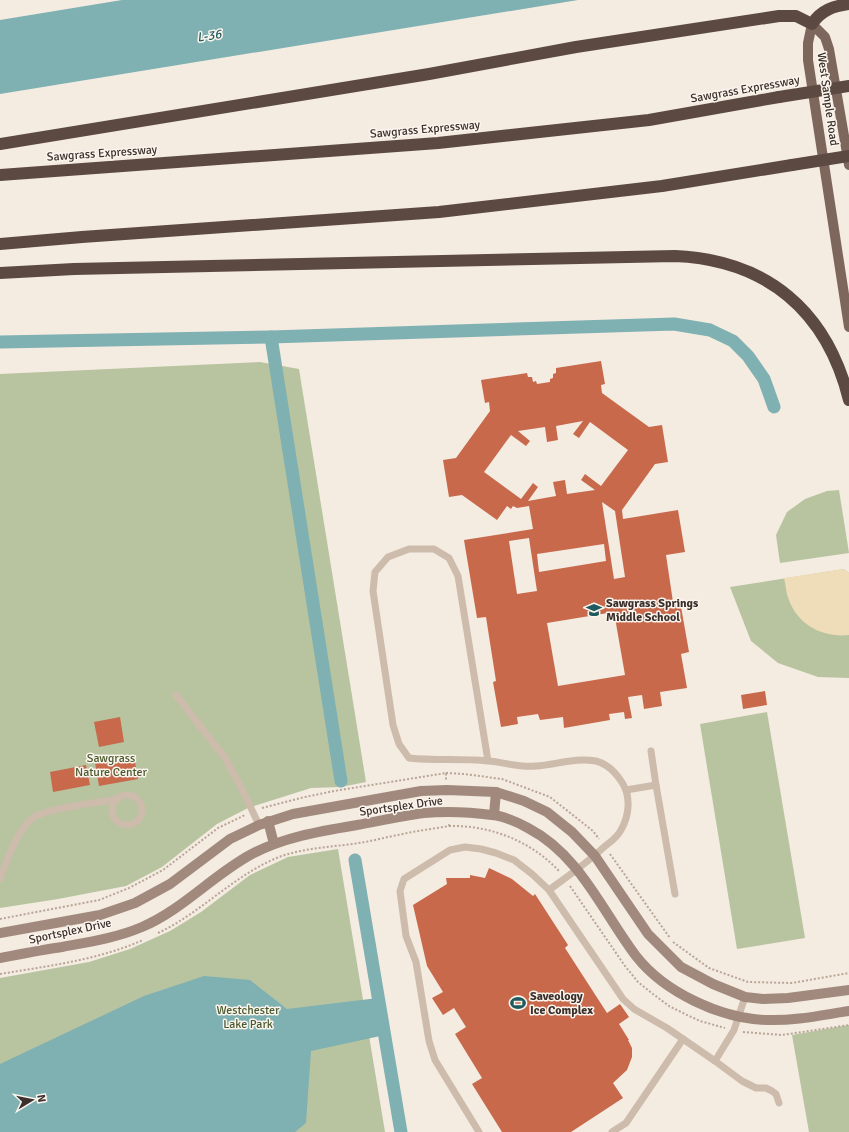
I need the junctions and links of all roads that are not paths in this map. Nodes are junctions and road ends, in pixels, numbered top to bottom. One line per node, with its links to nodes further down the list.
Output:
1 (849, 4): 2 (highway)
2 (812, 24): 4 (highway); 6 (main road, West Sample Road); 10 (main road, West Sample Road)
3 (849, 86): 7 (highway, Sawgrass Expressway, bridge)
4 (0, 144)
5 (849, 156): 8 (highway, bridge)
6 (849, 166)
7 (0, 176)
8 (0, 244)
9 (0, 273): 11 (highway)
10 (849, 327)
11 (849, 400)
12 (176, 695): 20 (lane)
13 (651, 751): 15 (lane)
14 (488, 760): 14 (lane); 16 (lane)
15 (656, 785): 16 (lane); 26 (lane)
16 (626, 790): 22 (lane)
17 (496, 792): 19 (street); 20 (street, Sportsplex Drive); 22 (street, Sportsplex Drive)
18 (117, 800): 18 (lane); 24 (lane)
19 (494, 815): 21 (street, Sportsplex Drive); 23 (street, Sportsplex Drive)
20 (263, 823): 21 (street); 27 (street, Sportsplex Drive)
21 (274, 844): 28 (street, Sportsplex Drive)
22 (595, 856): 23 (lane); 30 (street, Sportsplex Drive)
23 (577, 870): 25 (lane); 32 (street, Sportsplex Drive)
24 (0, 879)
25 (549, 890): 33 (lane); 36 (lane)
26 (675, 894)
27 (0, 933)
28 (0, 958)
29 (849, 990): 30 (street, Sportsplex Drive)
30 (745, 997): 32 (lane)
31 (849, 1010): 32 (street, Sportsplex Drive)
32 (739, 1017): 34 (lane)
33 (683, 1039): 34 (lane); 37 (lane)
34 (715, 1061): 35 (lane)
35 (779, 1103)
36 (478, 1132)
37 (612, 1132)

